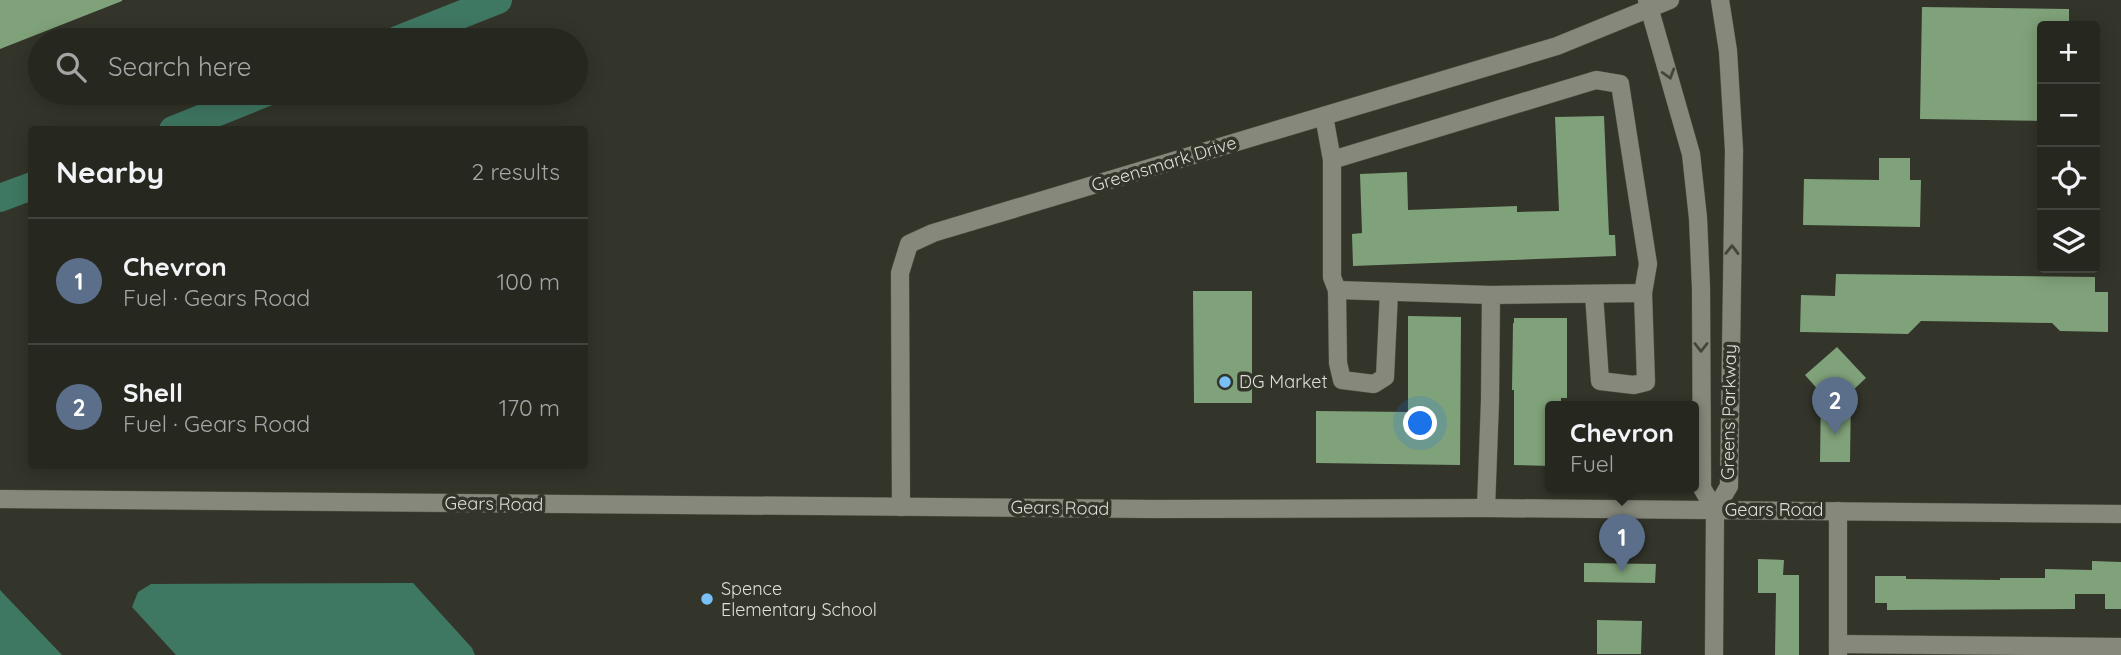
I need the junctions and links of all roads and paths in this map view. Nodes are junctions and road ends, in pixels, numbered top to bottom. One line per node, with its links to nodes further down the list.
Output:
1 (1670, 0): 3 (street, Greensmark Drive)
2 (1720, 0): 7 (street, Greens Parkway, one-way to 2)
3 (1648, 4): 4 (street, Greensmark Drive); 6 (street, Greens Parkway, one-way to 6)
4 (1324, 116): 5 (street); 14 (street, Greensmark Drive)
5 (1332, 160): 8 (street); 11 (street)
6 (1701, 288): 7 (street); 16 (street, Greens Parkway, one-way to 16)
7 (1731, 289): 16 (street, Greens Parkway)
8 (1337, 290): 9 (street); 9 (street)
9 (1389, 292): 12 (street)
10 (1594, 293): 11 (street); 11 (street); 12 (street)
11 (1643, 293)
12 (1491, 295): 15 (street)
13 (0, 499): 14 (street, Gears Road)
14 (901, 507): 15 (street, Gears Road)
15 (1486, 508): 16 (street, Gears Road)
16 (1715, 510): 17 (street, Gears Road); 21 (street)
17 (1838, 511): 18 (street, Gears Road); 20 (street)
18 (2121, 514)
19 (2121, 647): 20 (street)
20 (1838, 649)
21 (1714, 655)

